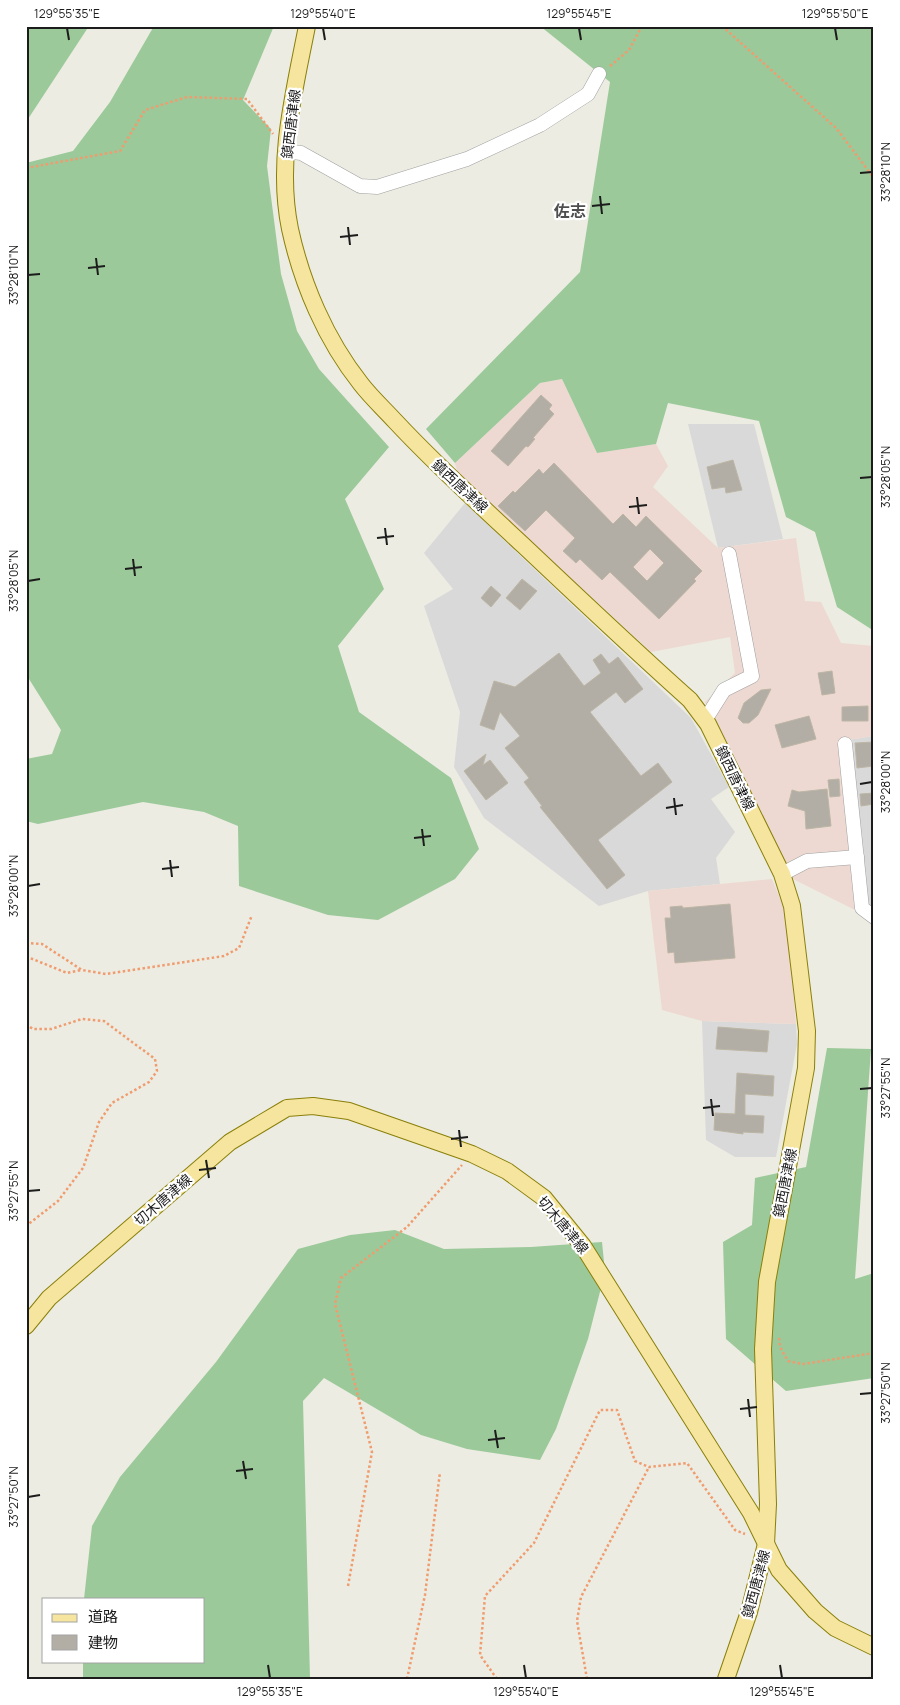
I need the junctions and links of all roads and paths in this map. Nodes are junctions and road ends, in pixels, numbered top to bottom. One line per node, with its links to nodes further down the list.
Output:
1 (307, 26): 5 (main road, 鎮西唐津線)
2 (642, 26): 4 (path)
3 (722, 26): 7 (path)
4 (599, 74): 5 (street)
5 (285, 151): 6 (path); 9 (main road, 鎮西唐津線)
6 (26, 168)
7 (874, 178)
8 (730, 554): 9 (street)
9 (705, 720): 12 (main road, 鎮西唐津線)
10 (845, 744): 11 (street)
11 (857, 857): 12 (street); 14 (street)
12 (782, 874): 26 (main road, 鎮西唐津線)
13 (252, 915): 17 (path)
14 (874, 917)
15 (26, 943): 17 (path)
16 (26, 959): 17 (path)
17 (82, 970)
18 (26, 1024): 20 (path)
19 (472, 1154): 21 (main road, 切木唐津線); 26 (main road, 切木唐津線); 27 (path)
20 (26, 1226)
21 (26, 1326)
22 (778, 1329): 23 (path)
23 (874, 1353)
24 (649, 1467): 26 (path); 31 (path); 32 (path)
25 (440, 1472): 30 (path)
26 (766, 1544): 28 (main road, 切木唐津線); 33 (main road, 鎮西唐津線)
27 (348, 1586)
28 (874, 1647)
29 (874, 1674): 34 (path)
30 (407, 1679)
31 (497, 1679)
32 (587, 1679)
33 (726, 1679)
34 (868, 1679)

